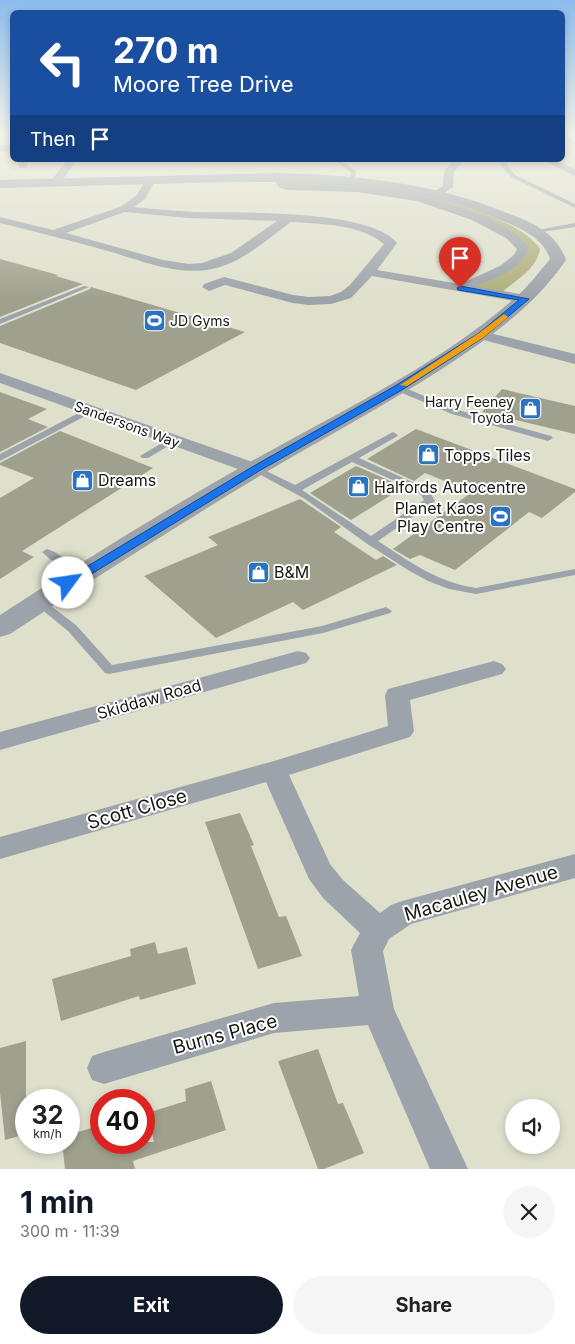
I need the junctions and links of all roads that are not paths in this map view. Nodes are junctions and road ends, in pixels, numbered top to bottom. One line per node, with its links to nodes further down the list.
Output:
1 (145, 191): 8 (street)
2 (366, 191): 17 (street)
3 (413, 191): 6 (street)
4 (441, 191): 6 (street)
5 (544, 191): 7 (lane)
6 (435, 194): 13 (street)
7 (574, 205)
8 (124, 209): 9 (street); 12 (street)
9 (287, 219): 12 (street); 14 (street)
10 (0, 220): 12 (street)
11 (575, 225): 13 (lane)
12 (55, 233)
13 (559, 248): 18 (street)
14 (369, 272): 16 (street); 17 (street)
15 (86, 287): 19 (lane)
16 (209, 287)
17 (460, 288): 18 (street)
18 (525, 299): 20 (street)
19 (0, 322)
20 (482, 335): 21 (street); 23 (street)
21 (571, 354)
22 (0, 378): 24 (street, Sandersons Way)
23 (398, 388): 26 (lane); 31 (street)
24 (90, 410): 27 (street, Sandersons Way); 29 (lane)
25 (393, 435): 30 (lane)
26 (548, 438)
27 (172, 440): 28 (lane); 31 (street, Sandersons Way)
28 (145, 456)
29 (0, 458)
30 (351, 458): 32 (lane); 33 (lane)
31 (255, 469): 32 (lane); 36 (street)
32 (296, 489): 33 (lane)
33 (370, 541): 35 (lane)
34 (47, 552): 36 (lane)
35 (575, 572)
36 (68, 583): 37 (street)
37 (39, 602): 38 (lane); 39 (street)
38 (386, 611)
39 (0, 628)
40 (298, 658): 42 (street, Skiddaw Road)
41 (494, 669): 43 (street, Scott Close)
42 (0, 741)
43 (274, 770): 44 (street, Scott Close); 46 (street)
44 (0, 848)
45 (575, 866): 46 (street, Macauley Avenue)
46 (378, 930): 47 (street)
47 (378, 1009): 48 (street, Burns Place); 49 (street)
48 (104, 1068)
49 (449, 1169)

